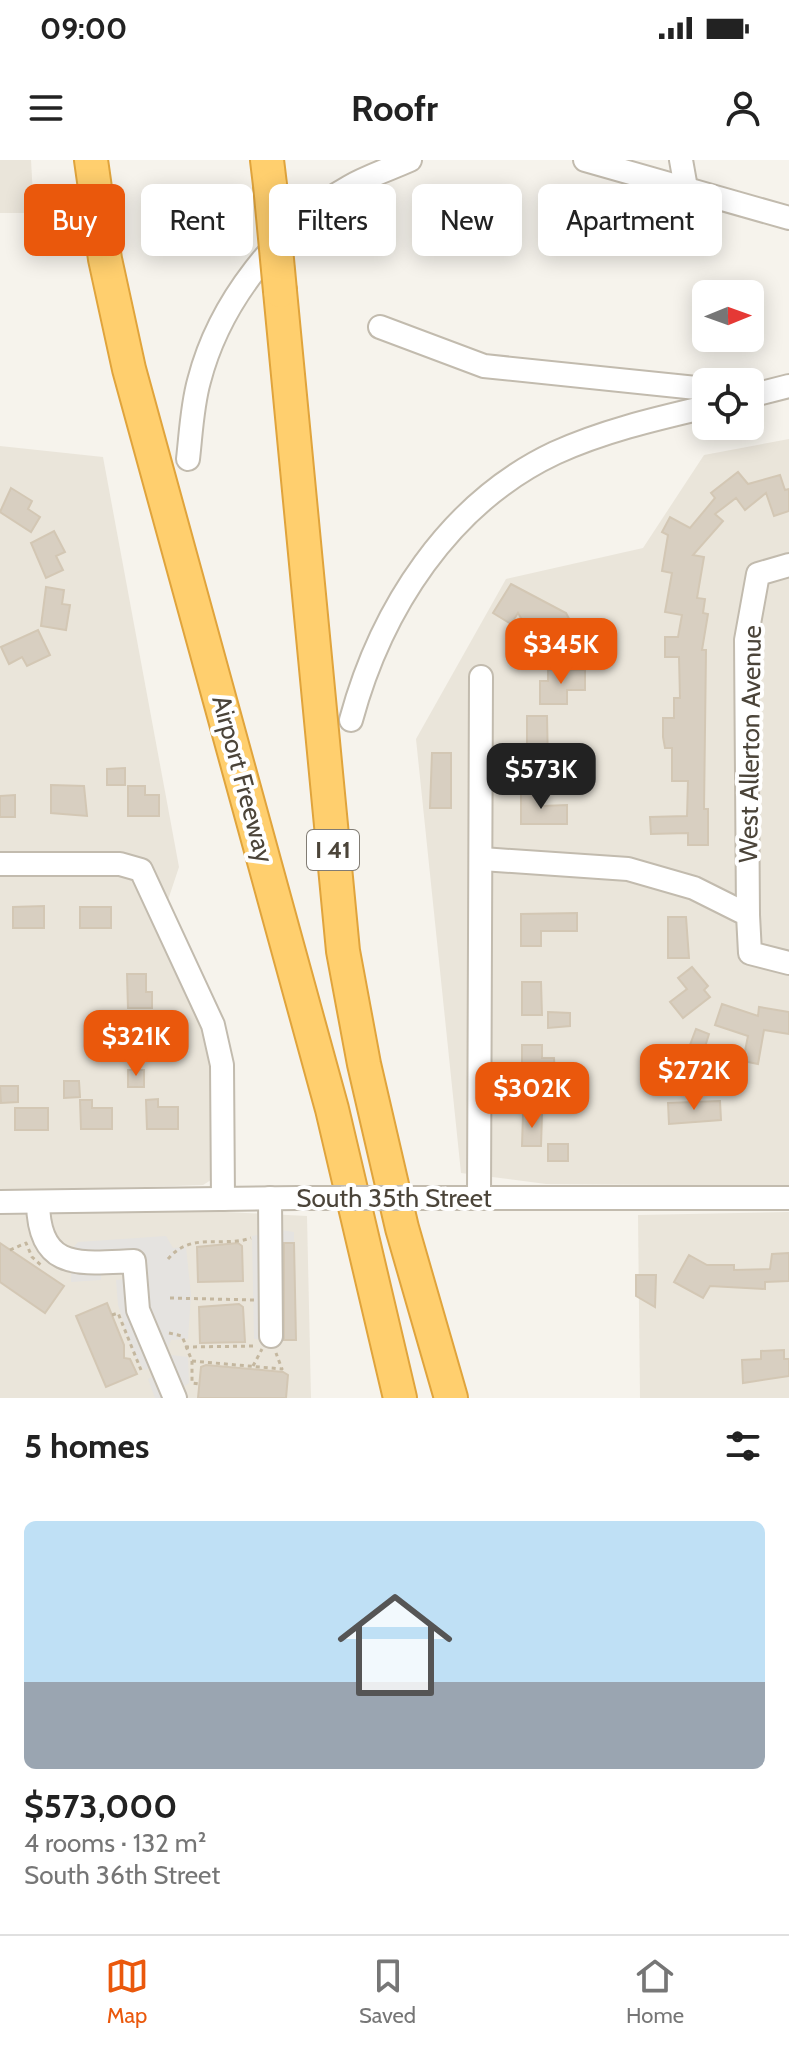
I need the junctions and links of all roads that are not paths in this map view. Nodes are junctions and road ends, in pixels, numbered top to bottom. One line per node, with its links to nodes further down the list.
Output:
1 (74, 160): 6 (highway)
2 (410, 160): 16 (street)
3 (585, 160): 7 (street)
4 (681, 160): 8 (street)
5 (269, 173): 33 (highway, I 41, bridge)
6 (92, 176): 32 (highway, Airport Freeway / I 41)
7 (672, 184)
8 (685, 184)
9 (722, 198): 10 (street)
10 (789, 218)
11 (380, 327): 13 (street)
12 (788, 386): 14 (street)
13 (692, 388)
14 (764, 390)
15 (692, 410): 19 (street)
16 (188, 459)
17 (789, 565): 22 (street, West Allerton Avenue)
18 (481, 677): 20 (street)
19 (351, 720)
20 (482, 859): 22 (street); 25 (street)
21 (0, 864): 27 (street)
22 (748, 915): 23 (street, West Allerton Avenue)
23 (789, 963)
24 (270, 1198): 25 (street, South 35th Street, bridge); 27 (street, South 35th Street); 30 (street)
25 (479, 1198): 26 (street, South 35th Street)
26 (789, 1198)
27 (223, 1199): 29 (street, South 35th Street)
28 (0, 1202): 29 (street, South 35th Street)
29 (38, 1203): 31 (street)
30 (268, 1341)
31 (175, 1398)
32 (400, 1398)
33 (451, 1398)

